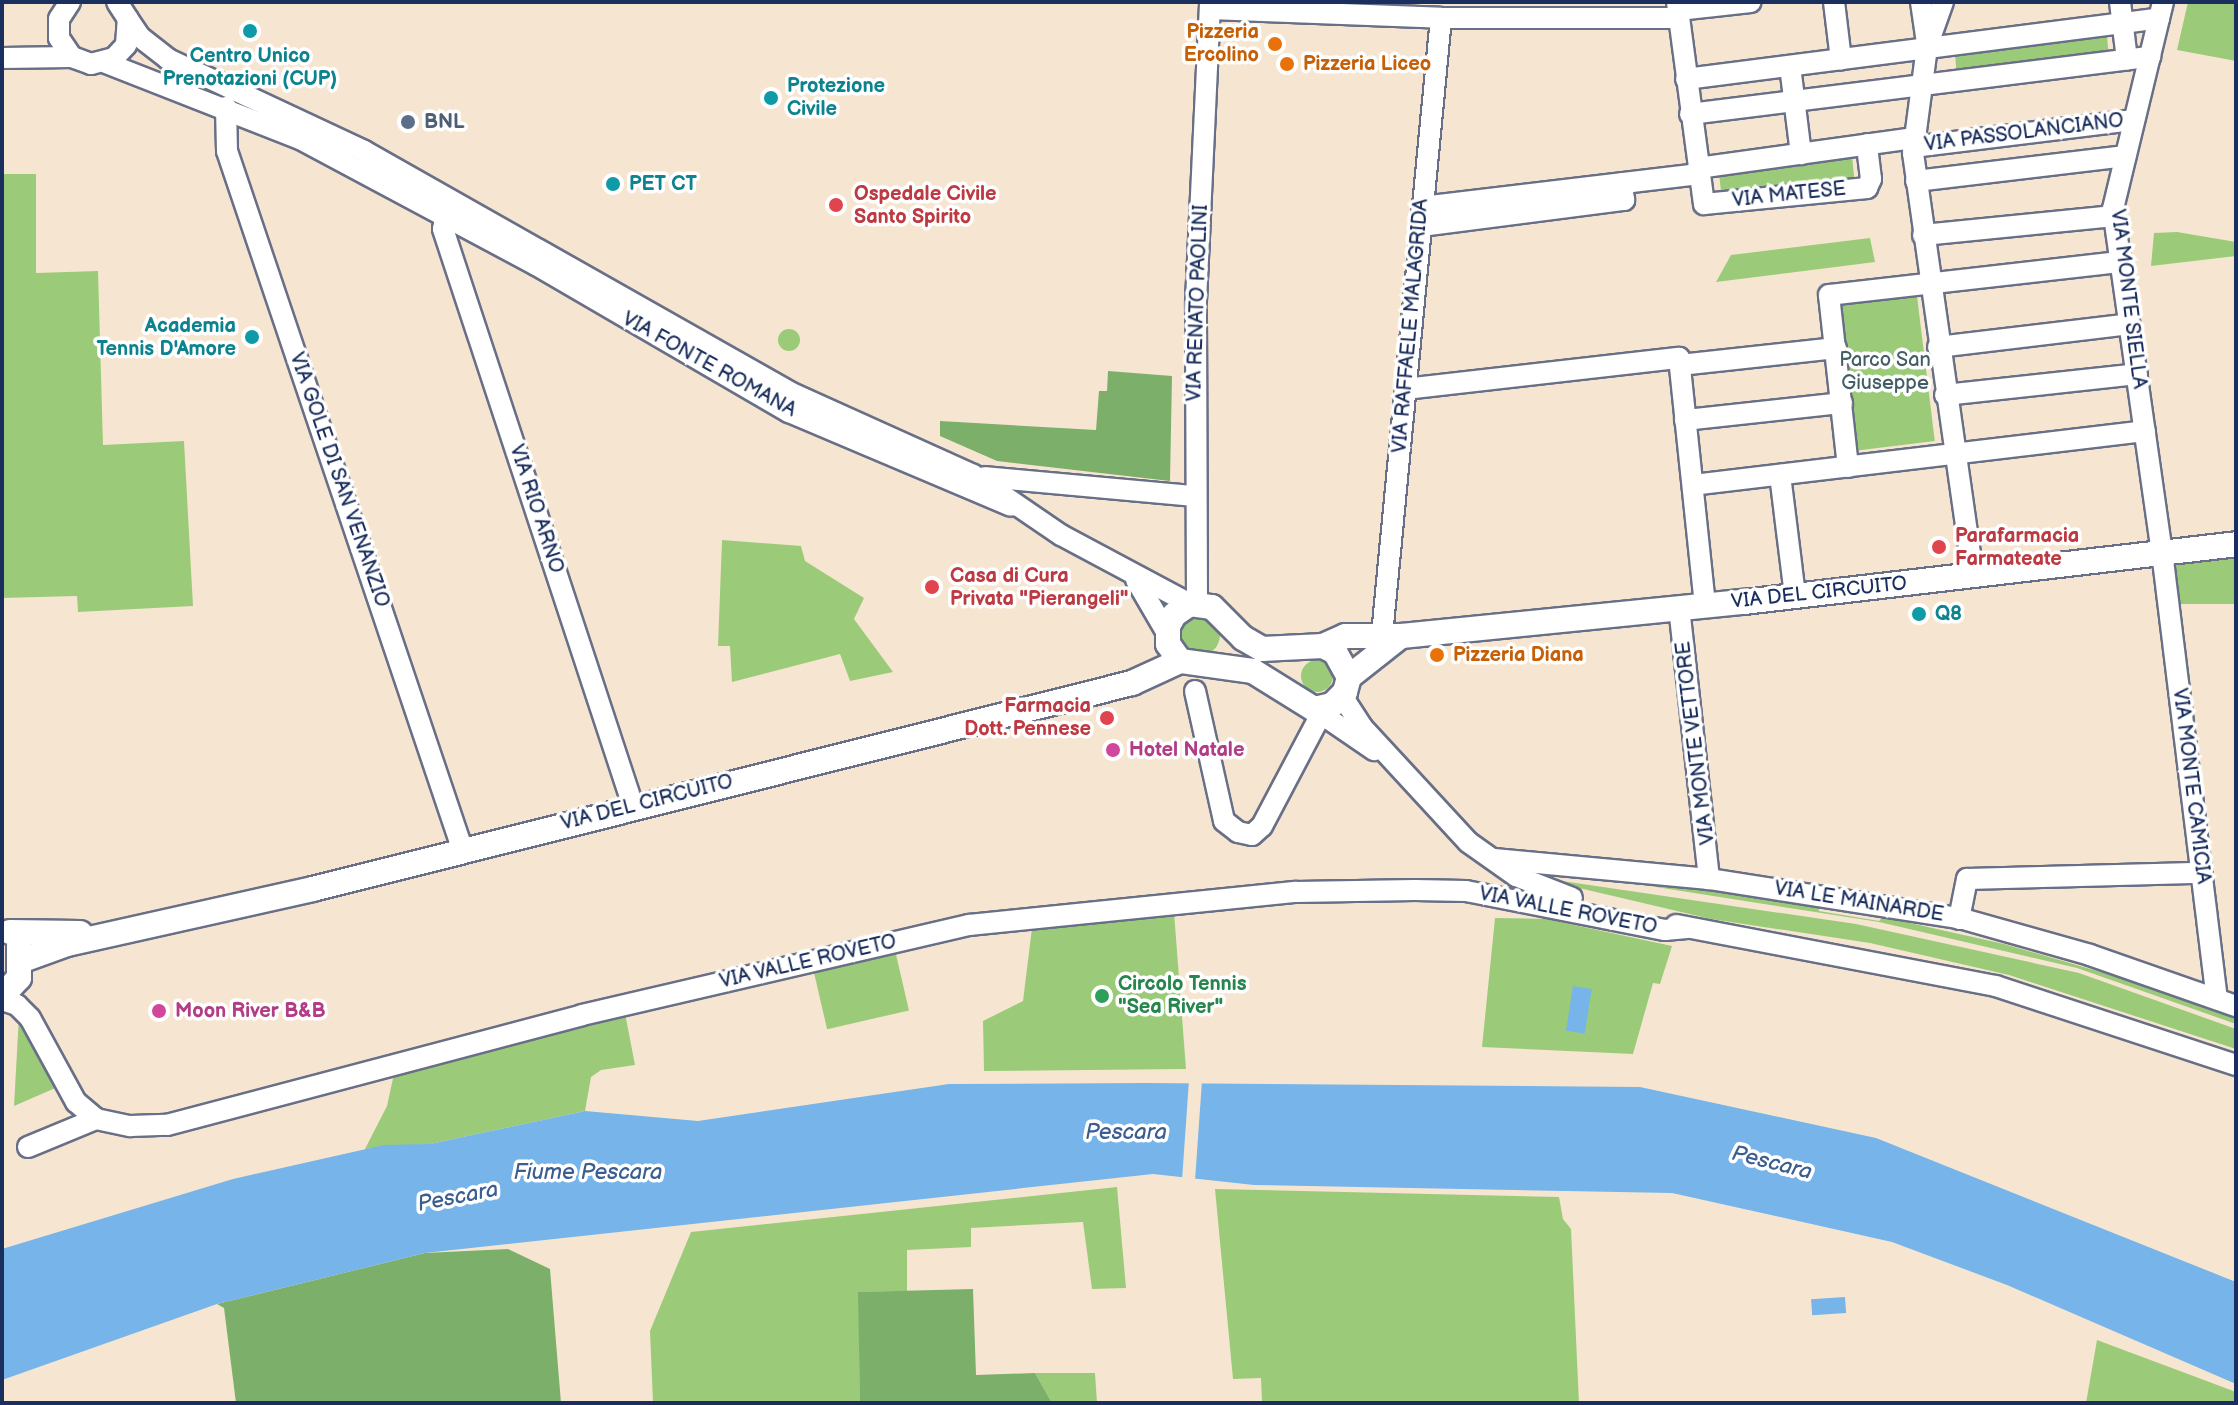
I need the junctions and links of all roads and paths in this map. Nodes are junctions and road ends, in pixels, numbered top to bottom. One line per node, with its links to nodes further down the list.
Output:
1 (70, 2): 12 (street)
2 (1751, 2): 8 (street)
3 (1834, 2): 17 (street)
4 (1921, 2): 13 (street, VIA PASSOLANCIANO)
5 (1943, 2): 13 (street, VIA PASSOLANCIANO)
6 (1210, 5): 11 (street); 55 (street, VIA RENATO PAOLINI)
7 (123, 10): 19 (street); 33 (street, VIA FONTE ROMANA)
8 (1678, 10): 11 (street); 21 (street, VIA MATESE)
9 (2161, 10): 10 (street); 16 (street, VIA MONTE SIELLA)
10 (2121, 12): 13 (street); 18 (street)
11 (1441, 18): 35 (street, VIA RAFFAELE MALAGRIDA)
12 (58, 22): 14 (street); 15 (street)
13 (1927, 47): 17 (street); 22 (street, VIA PASSOLANCIANO)
14 (2, 56): 15 (street)
15 (72, 57): 19 (street, VIA FONTE ROMANA)
16 (2150, 57): 18 (street); 26 (street, VIA MONTE SIELLA)
17 (1841, 60): 20 (street)
18 (2127, 60): 22 (street)
19 (106, 63): 24 (street, VIA FONTE ROMANA)
20 (1790, 66): 21 (street); 23 (street, VIA MATESE)
21 (1686, 79): 25 (street, VIA MATESE)
22 (1920, 86): 23 (street); 27 (street, VIA PASSOLANCIANO)
23 (1795, 101): 25 (street); 29 (street, VIA MATESE)
24 (226, 107): 33 (street, VIA FONTE ROMANA); 75 (street, VIA GOLE DI SAN VENANZIO)
25 (1690, 114): 31 (street, VIA MATESE)
26 (2134, 120): 27 (street, VIA PASSOLANCIANO); 30 (street, VIA MONTE SIELLA)
27 (1913, 142): 28 (street, VIA MATESE); 32 (street, VIA PASSOLANCIANO)
28 (1867, 144): 29 (street, VIA MATESE); 31 (street, VIA MATESE)
29 (1801, 154): 31 (street, VIA MATESE)
30 (2126, 156): 32 (street, VIA PASSOLANCIANO); 34 (street, VIA MONTE SIELLA)
31 (1699, 171): 35 (street)
32 (1916, 181): 37 (street, VIA PASSOLANCIANO)
33 (408, 186): 36 (street, VIA FONTE ROMANA); 52 (street, VIA FONTE ROMANA)
34 (2114, 216): 37 (street); 38 (street, VIA MONTE SIELLA)
35 (1422, 217): 45 (street, VIA RAFFAELE MALAGRIDA)
36 (452, 219): 56 (street, VIA FONTE ROMANA); 74 (street, VIA RIO ARNO)
37 (1923, 235): 39 (street, VIA PASSOLANCIANO)
38 (2120, 262): 39 (street); 40 (street, VIA MONTE SIELLA)
39 (1929, 285): 41 (street, VIA PASSOLANCIANO); 42 (street)
40 (2130, 324): 41 (street); 44 (street, VIA MONTE SIELLA)
41 (1938, 347): 46 (street, VIA PASSOLANCIANO)
42 (1836, 348): 43 (street); 47 (street)
43 (1680, 362): 45 (street); 48 (street)
44 (2137, 374): 46 (street); 49 (street, VIA MONTE SIELLA)
45 (1405, 389): 67 (street, VIA RAFFAELE MALAGRIDA)
46 (1945, 395): 50 (street, VIA PASSOLANCIANO)
47 (1842, 403): 48 (street); 51 (street)
48 (1685, 420): 54 (street)
49 (2145, 431): 50 (street); 58 (street, VIA MONTE SIELLA)
50 (1954, 454): 51 (street); 59 (street, VIA PASSOLANCIANO)
51 (1848, 467): 53 (street)
52 (973, 475): 55 (street, VIA FONTE ROMANA); 56 (street, VIA FONTE ROMANA)
53 (1780, 475): 54 (street); 61 (street)
54 (1693, 485): 63 (street)
55 (1193, 496): 62 (street, VIA RENATO PAOLINI)
56 (1026, 512): 60 (street, VIA FONTE ROMANA)
57 (2236, 544): 58 (main road, VIA DEL CIRCUITO)
58 (2162, 552): 59 (main road, VIA DEL CIRCUITO); 77 (street, VIA MONTE CAMICIA)
59 (1973, 576): 61 (main road, VIA DEL CIRCUITO)
60 (1136, 580): 62 (street, VIA FONTE ROMANA); 66 (street, VIA FONTE ROMANA)
61 (1795, 596): 63 (main road, VIA DEL CIRCUITO)
62 (1194, 604): 65 (main road); 66 (main road)
63 (1705, 605): 64 (main road, VIA DEL CIRCUITO)
64 (1679, 607): 67 (main road, VIA DEL CIRCUITO); 78 (street, VIA MONTE VETTORE)
65 (1227, 623): 68 (main road, VIA DEL CIRCUITO); 69 (main road)
66 (1167, 633): 69 (main road)
67 (1392, 635): 68 (main road, VIA DEL CIRCUITO); 70 (main road)
68 (1323, 646): 70 (main road)
69 (1191, 664): 72 (main road); 74 (main road, VIA DEL CIRCUITO)
70 (1346, 686): 72 (main road); 73 (street)
71 (1195, 691): 72 (street)
72 (1317, 712): 73 (street)
73 (1388, 757): 76 (street)
74 (633, 806): 75 (main road, VIA DEL CIRCUITO)
75 (463, 851): 82 (main road, VIA DEL CIRCUITO)
76 (1497, 864): 78 (street, VIA LE MAINARDE); 80 (street, VIA VALLE ROVETO)
77 (2202, 873): 79 (street); 85 (street, VIA MONTE CAMICIA)
78 (1709, 879): 79 (street, VIA LE MAINARDE)
79 (1959, 919): 85 (street, VIA LE MAINARDE)
80 (1687, 928): 86 (street, VIA VALLE ROVETO); 87 (street, VIA VALLE ROVETO)
81 (6, 929): 82 (main road, VIA DEL CIRCUITO); 83 (main road)
82 (110, 934): 83 (main road, VIA DEL CIRCUITO)
83 (23, 960): 84 (main road)
84 (4, 999): 87 (street)
85 (2226, 1003)
86 (2236, 1065)
87 (96, 1119): 88 (street)
88 (28, 1147)

